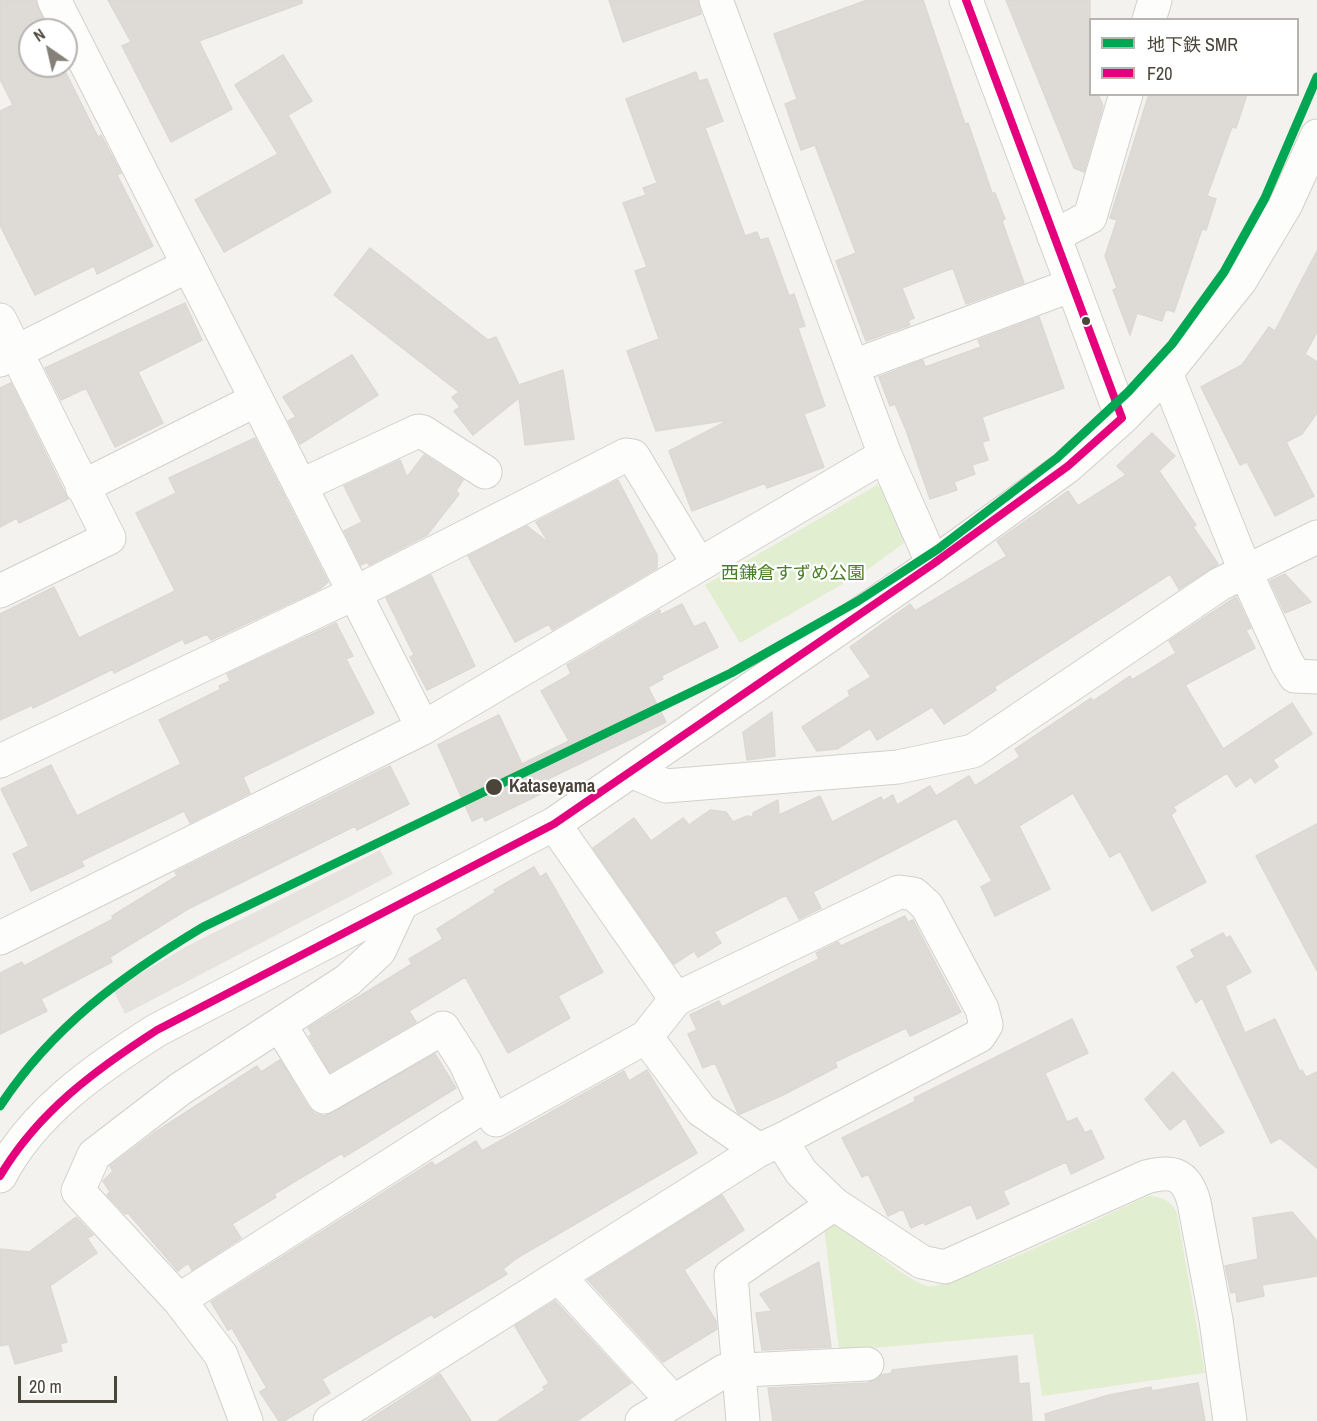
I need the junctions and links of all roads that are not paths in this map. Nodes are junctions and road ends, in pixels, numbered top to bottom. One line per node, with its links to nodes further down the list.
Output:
1 (54, 0): 9 (street)
2 (716, 0): 13 (street)
3 (966, 0): 8 (street)
4 (1155, 0): 5 (street)
5 (1150, 18)
6 (1125, 96): 8 (street)
7 (1317, 135): 14 (street)
8 (1054, 236): 10 (street)
9 (187, 266): 12 (street); 15 (street)
10 (1072, 285): 13 (street); 16 (street)
11 (0, 320): 12 (street)
12 (8, 356): 20 (street)
13 (854, 366): 17 (street)
14 (1166, 373): 16 (street); 24 (street)
15 (256, 400): 19 (street); 20 (street)
16 (1122, 418): 22 (street)
17 (885, 455): 22 (street); 23 (street)
18 (485, 472): 19 (street)
19 (300, 486): 26 (street)
20 (82, 487): 25 (street)
21 (1317, 537): 24 (street)
22 (933, 564): 30 (street)
23 (699, 565): 26 (street); 28 (street)
24 (1246, 573): 27 (street); 30 (street)
25 (0, 591)
26 (355, 593): 28 (street); 29 (street)
27 (1317, 677)
28 (423, 728): 33 (street)
29 (0, 762)
30 (631, 771): 31 (street)
31 (554, 824): 32 (street); 34 (street)
32 (401, 904): 35 (street); 39 (street)
33 (4, 927)
34 (676, 999): 36 (street); 38 (street)
35 (280, 1025): 37 (street); 42 (street)
36 (646, 1037): 37 (street); 38 (street)
37 (485, 1105): 42 (street)
38 (770, 1145): 40 (street); 41 (street)
39 (0, 1176)
40 (834, 1204): 44 (street); 50 (street)
41 (560, 1278): 45 (street); 47 (street)
42 (179, 1300): 46 (street)
43 (867, 1364): 44 (street)
44 (739, 1370): 45 (street); 49 (street)
45 (673, 1401): 48 (street)
46 (246, 1421)
47 (330, 1421)
48 (642, 1421)
49 (743, 1421)
50 (1230, 1421)

